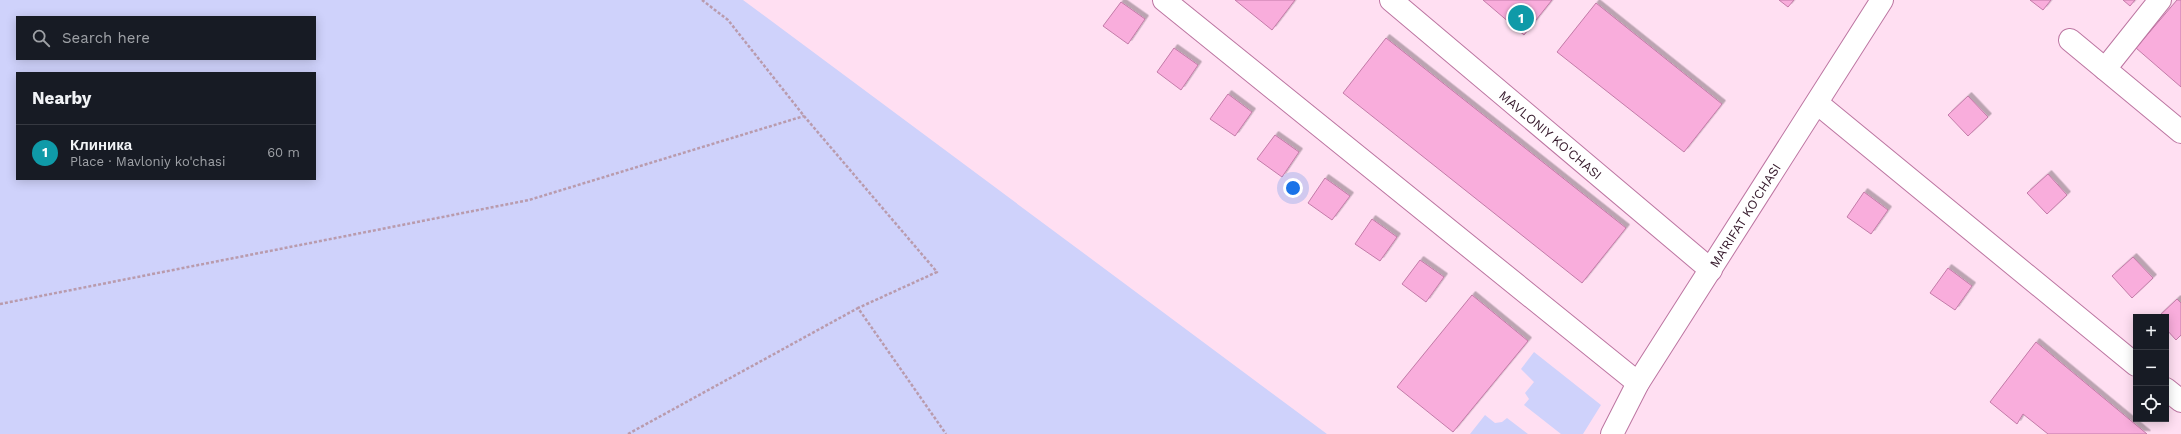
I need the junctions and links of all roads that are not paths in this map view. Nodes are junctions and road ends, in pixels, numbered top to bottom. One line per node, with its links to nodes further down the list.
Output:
1 (1164, 0): 11 (street)
2 (1391, 0): 9 (street, MAVLONIY KO'CHASI)
3 (1882, 0): 7 (street, MA'RIFAT KO'CHASI)
4 (2160, 0): 6 (street)
5 (2070, 40): 6 (street)
6 (2105, 69): 8 (street)
7 (1817, 103): 9 (street, MA'RIFAT KO'CHASI); 10 (street)
8 (2181, 132)
9 (1711, 270): 11 (street, MA'RIFAT KO'CHASI)
10 (2133, 363)
11 (1638, 383): 14 (street, MA'RIFAT KO'CHASI)
12 (2169, 391): 13 (street)
13 (2181, 401)
14 (1612, 434)

